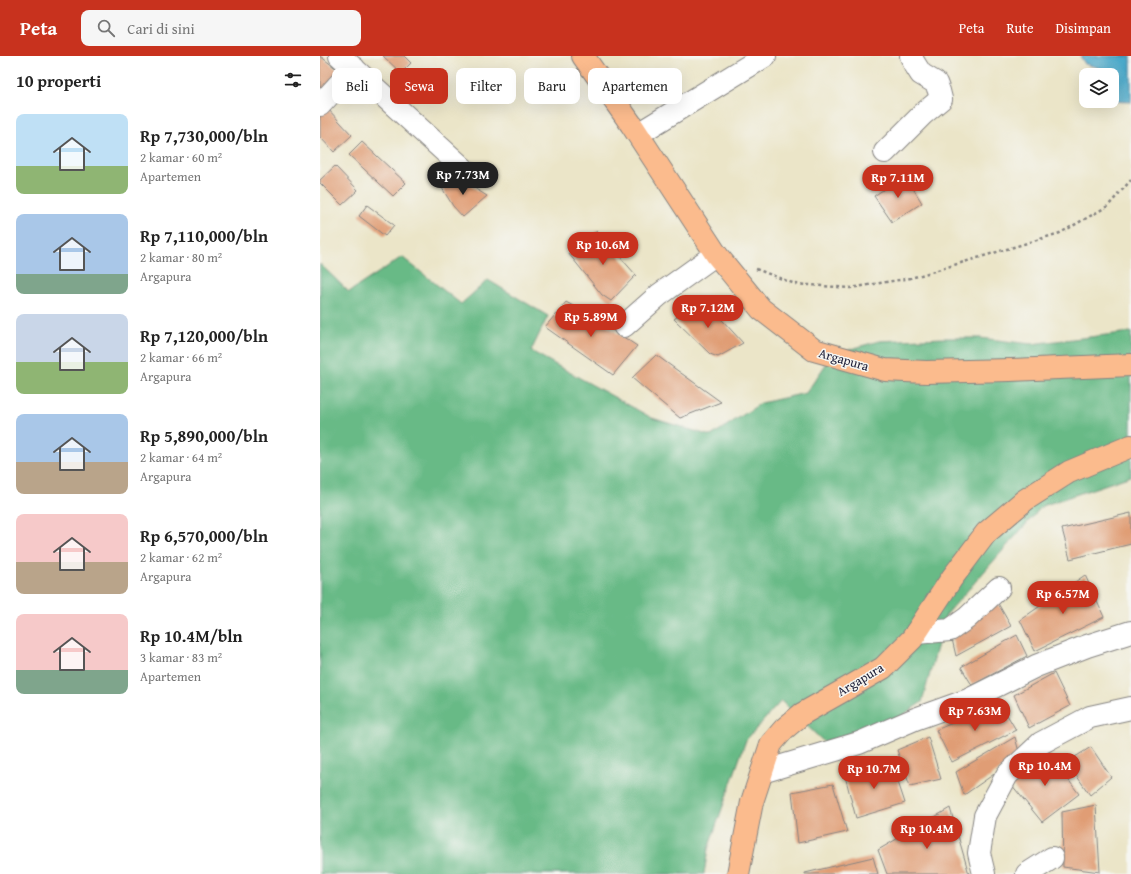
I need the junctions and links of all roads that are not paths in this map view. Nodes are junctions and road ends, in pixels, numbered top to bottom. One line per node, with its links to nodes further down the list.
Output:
1 (583, 56): 6 (highway, Argapura)
2 (765, 56): 6 (street)
3 (911, 56): 7 (street)
4 (347, 62): 5 (street); 8 (street)
5 (320, 105)
6 (638, 134): 9 (highway, Argapura)
7 (885, 152)
8 (466, 171)
9 (716, 254): 10 (street); 11 (highway, Argapura)
10 (624, 326)
11 (1131, 365)
12 (1131, 446): 14 (highway, Argapura)
13 (999, 588): 14 (street)
14 (916, 632): 17 (highway, Argapura)
15 (1131, 632): 17 (street)
16 (1131, 708): 20 (street)
17 (762, 772): 19 (highway, Argapura)
18 (1052, 858): 21 (street)
19 (738, 874)
20 (984, 874)
21 (1028, 874)

